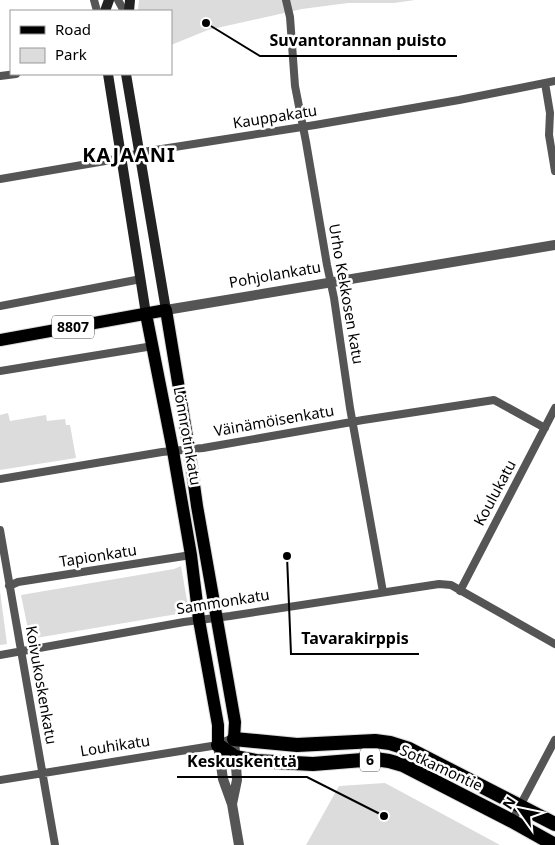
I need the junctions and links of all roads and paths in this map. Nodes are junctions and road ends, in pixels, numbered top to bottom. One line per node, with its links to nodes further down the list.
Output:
1 (286, 0): 7 (street, Urho Kekkosen katu)
2 (108, 75): 9 (main road, Lönnrotinkatu)
3 (126, 75): 8 (main road, Lönnrotinkatu)
4 (555, 81): 5 (street, Kauppakatu)
5 (545, 83): 6 (street); 7 (street, Kauppakatu)
6 (553, 113): 10 (street)
7 (303, 126): 8 (street, Kauppakatu); 14 (street, Urho Kekkosen katu)
8 (138, 153): 9 (street, Kauppakatu); 16 (main road, Lönnrotinkatu)
9 (121, 157): 11 (street, Kauppakatu); 13 (main road, Lönnrotinkatu)
10 (555, 171)
11 (0, 179)
12 (555, 245): 14 (street, Pohjolankatu)
13 (141, 279): 15 (street); 17 (main road, Lönnrotinkatu)
14 (330, 282): 16 (street, Pohjolankatu); 22 (street, Urho Kekkosen katu)
15 (0, 306)
16 (166, 310): 17 (main road, Pohjolankatu / 8807); 24 (main road, Lönnrotinkatu)
17 (146, 314): 18 (main road, Pohjolankatu / 8807); 19 (main road, Lönnrotinkatu)
18 (0, 340)
19 (153, 346): 20 (street); 25 (main road, Lönnrotinkatu)
20 (0, 371)
21 (555, 408): 23 (street, Koulukatu)
22 (353, 422): 23 (street, Väinämöisenkatu); 24 (street, Väinämöisenkatu); 31 (street, Urho Kekkosen katu)
23 (545, 428): 30 (street, Koulukatu)
24 (189, 449): 25 (street, Väinämöisenkatu); 32 (main road, Lönnrotinkatu)
25 (173, 451): 26 (street, Väinämöisenkatu); 28 (main road, Lönnrotinkatu)
26 (0, 479)
27 (0, 530): 29 (street, Koivukoskenkatu)
28 (191, 555): 29 (street, Tapionkatu); 33 (main road, Lönnrotinkatu)
29 (9, 586): 35 (street, Koivukoskenkatu)
30 (460, 591): 31 (street, Sammonkatu); 34 (street, Sammonkatu)
31 (383, 592): 32 (street, Sammonkatu)
32 (217, 618): 33 (street, Sammonkatu); 37 (main road, Lönnrotinkatu)
33 (199, 620): 35 (street, Sammonkatu); 39 (main road, Lönnrotinkatu)
34 (555, 644)
35 (21, 651): 36 (street, Sammonkatu); 41 (street, Koivukoskenkatu)
36 (0, 655)
37 (234, 739): 39 (street, Louhikatu); 40 (street, Lönnrotinkatu); 44 (highway, Sotkamontie / 6)
38 (555, 740): 44 (street)
39 (218, 744): 40 (highway, Sotkamontie / 6); 41 (street, Louhikatu); 43 (street, Lönnrotinkatu)
40 (235, 757): 43 (street, Lönnrotinkatu); 45 (highway, Sotkamontie / 6)
41 (43, 772): 42 (street, Louhikatu); 47 (street, Koivukoskenkatu)
42 (0, 780)
43 (232, 804): 48 (street, Lönnrotinkatu)
44 (520, 806): 45 (street); 46 (highway, Sotkamontie / 6)
45 (512, 821): 49 (highway, Sotkamontie / 6)
46 (555, 824)
47 (55, 845)
48 (239, 845)
49 (555, 845)

